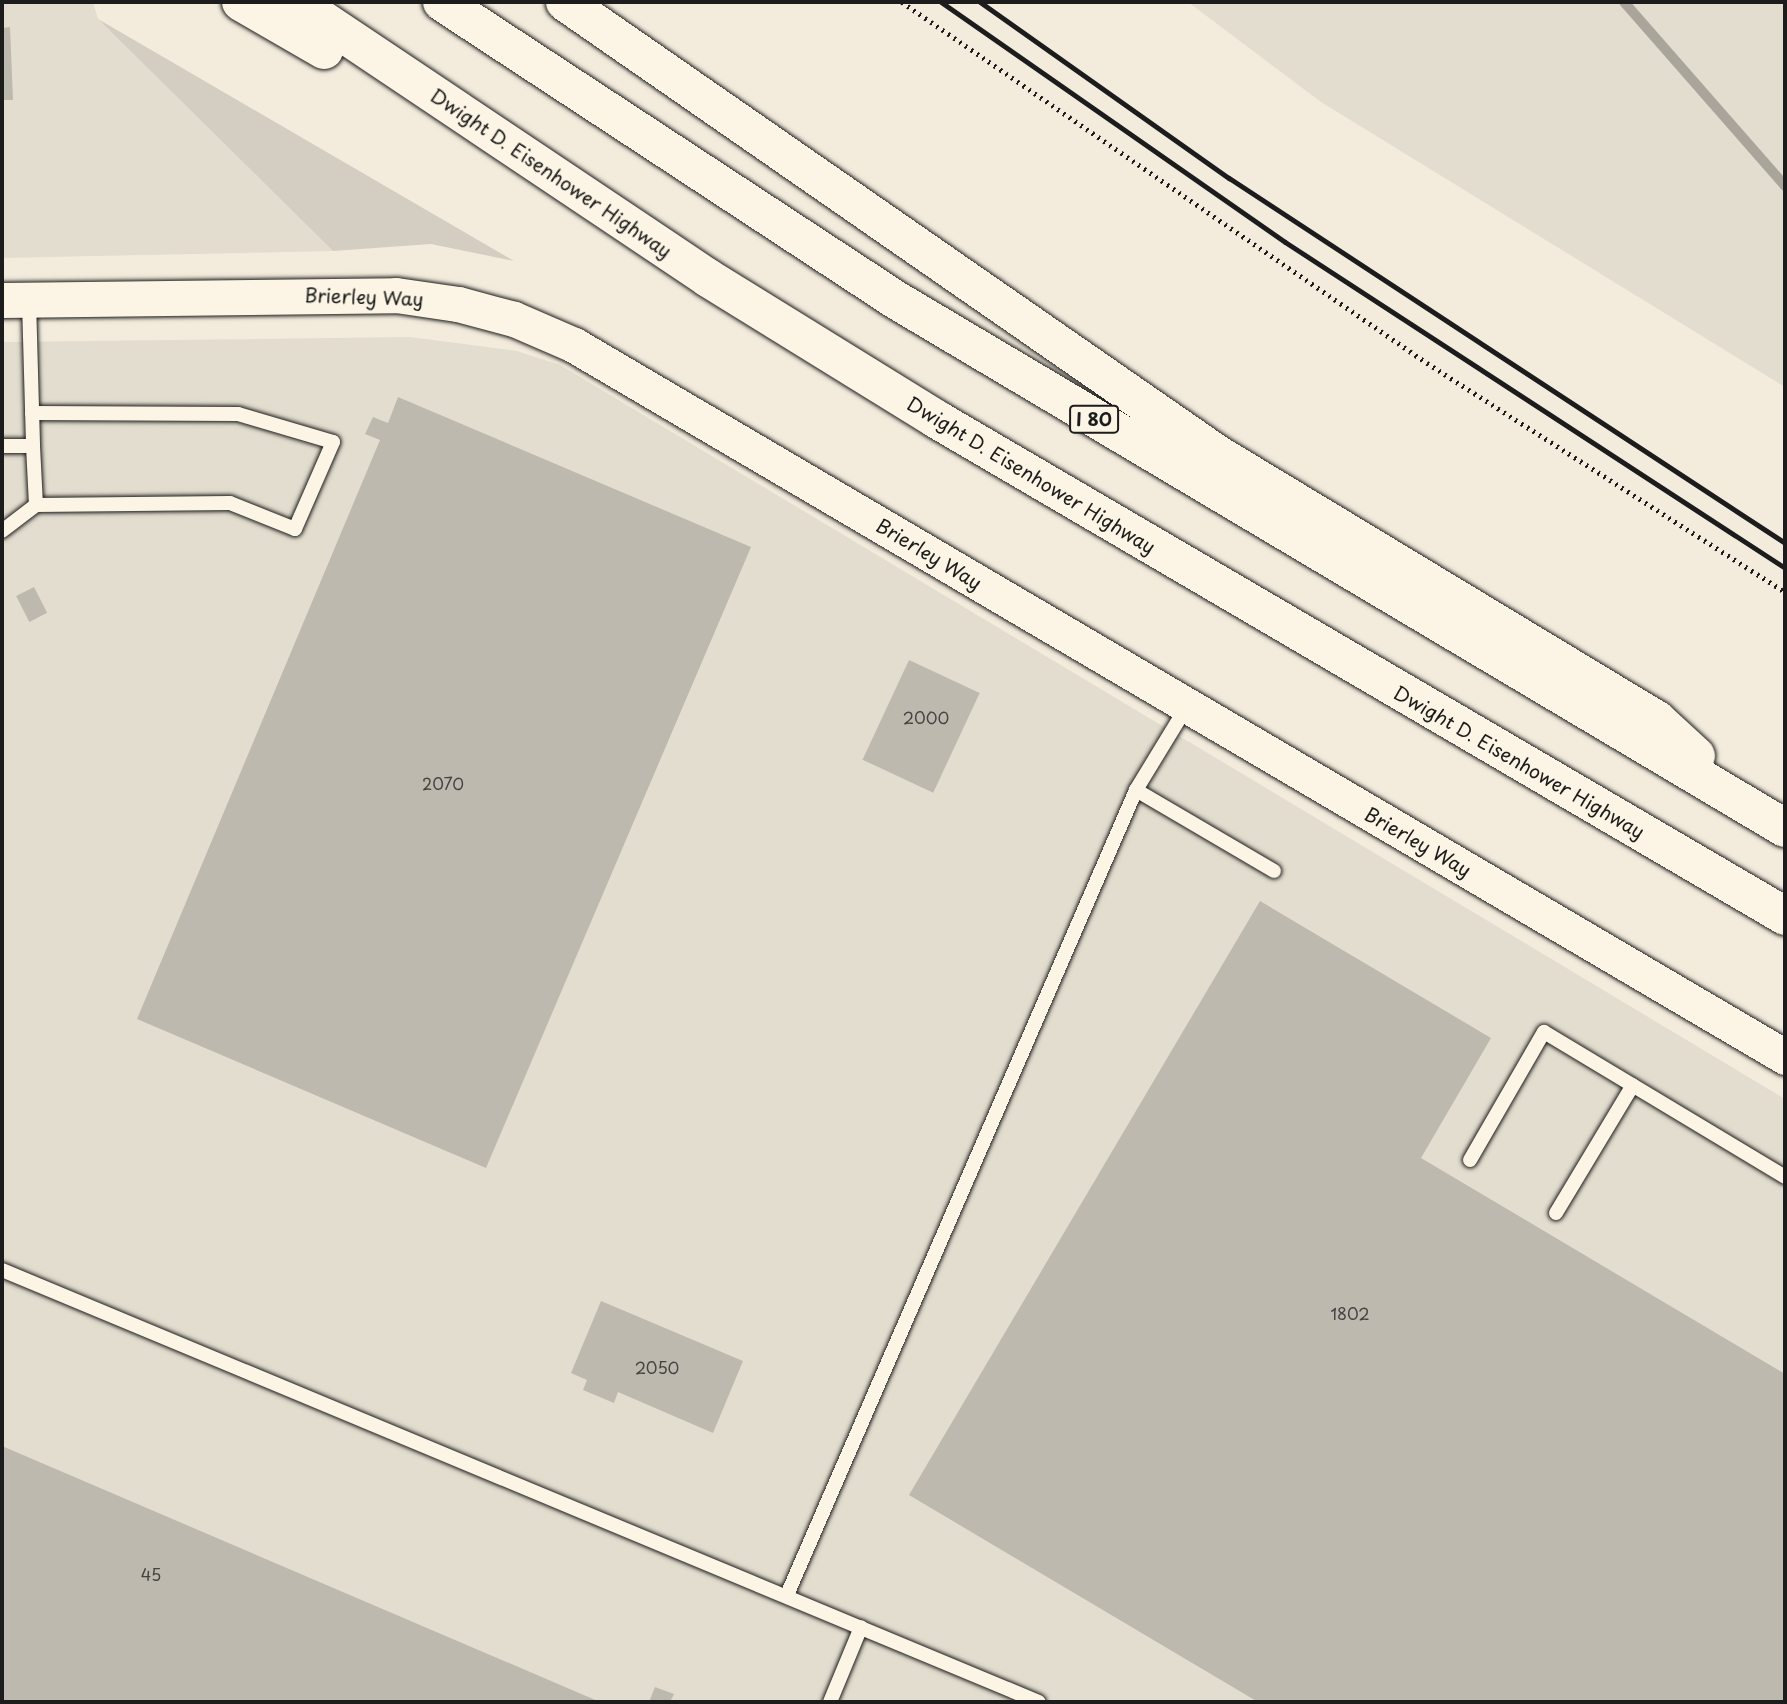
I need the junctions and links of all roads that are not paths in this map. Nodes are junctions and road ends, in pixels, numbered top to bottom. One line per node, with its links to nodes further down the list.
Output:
1 (241, 2): 7 (highway)
2 (296, 2): 7 (highway, Dwight D. Eisenhower Highway)
3 (442, 2): 14 (highway, I 80)
4 (565, 2): 14 (highway)
5 (15, 299): 6 (lane); 12 (street, Brierley Way)
6 (32, 413): 9 (lane); 10 (lane)
7 (936, 419): 16 (highway, Dwight D. Eisenhower Highway)
8 (2, 446): 9 (lane)
9 (33, 446): 10 (lane)
10 (36, 505): 11 (lane)
11 (2, 531)
12 (1187, 706): 13 (lane); 17 (street, Brierley Way)
13 (1136, 790): 15 (lane); 23 (lane)
14 (1773, 821)
15 (1274, 871)
16 (1785, 916)
17 (1785, 1058)
18 (1633, 1085): 19 (lane); 20 (lane); 21 (lane)
19 (1470, 1160)
20 (1785, 1177)
21 (1556, 1213)
22 (2, 1270): 23 (lane)
23 (787, 1595): 24 (lane)
24 (861, 1627): 25 (lane); 26 (lane)
25 (830, 1702)
26 (1039, 1702)

